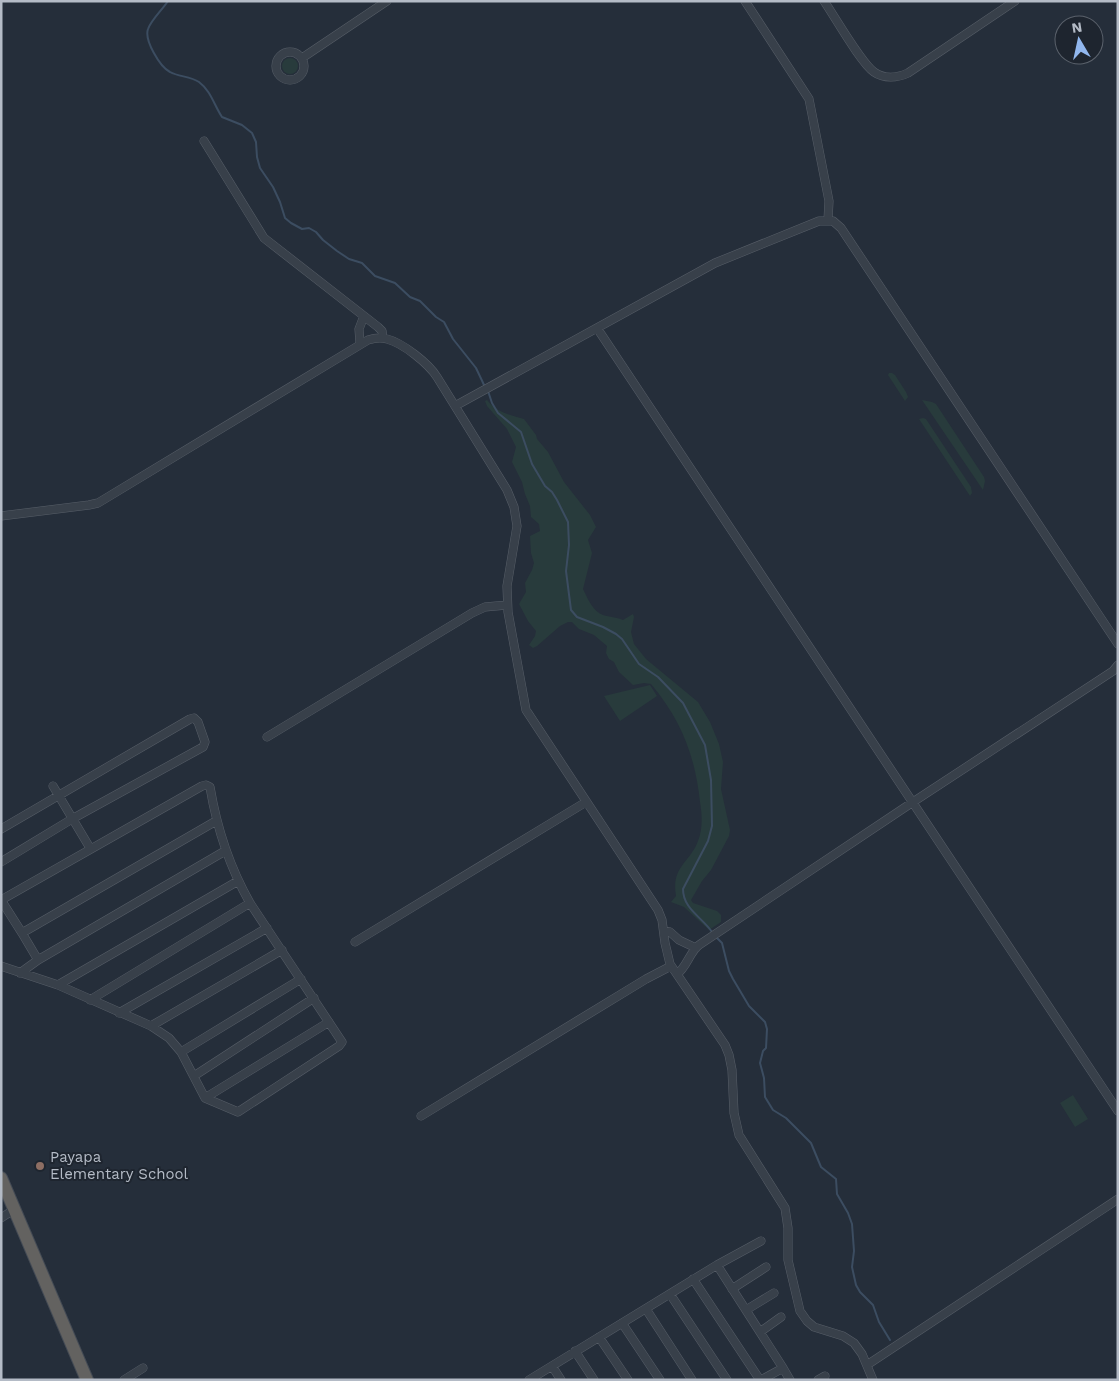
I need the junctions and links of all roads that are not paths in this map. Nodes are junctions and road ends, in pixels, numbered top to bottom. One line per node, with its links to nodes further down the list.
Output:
1 (387, 1): 5 (street)
2 (745, 1): 7 (street)
3 (824, 1): 4 (street)
4 (1014, 1)
5 (302, 58)
6 (204, 141): 8 (street)
7 (828, 220): 9 (street); 15 (street)
8 (364, 316): 10 (street); 11 (street)
9 (597, 328): 12 (street); 21 (street)
10 (383, 338): 11 (street); 12 (street)
11 (360, 344): 13 (street)
12 (455, 406): 14 (street)
13 (1, 516)
14 (507, 605): 17 (street); 20 (street)
15 (1118, 644)
16 (1118, 665): 21 (street)
17 (267, 736)
18 (53, 786): 19 (street)
19 (59, 795): 22 (street); 22 (street); 24 (street)
20 (586, 802): 32 (street); 34 (street)
21 (913, 802): 35 (street); 52 (street)
22 (72, 819): 25 (street); 27 (street)
23 (216, 821): 25 (street); 26 (street); 33 (street)
24 (1, 829)
25 (90, 848): 29 (street)
26 (225, 851): 28 (street); 37 (street)
27 (1, 862)
28 (238, 881): 30 (street); 43 (street)
29 (1, 900): 33 (street)
30 (250, 903): 31 (street); 45 (street)
31 (267, 928): 36 (street); 46 (street)
32 (664, 931): 35 (street); 39 (street)
33 (22, 933): 37 (street)
34 (355, 942)
35 (696, 948): 41 (street)
36 (282, 950): 42 (street); 48 (street)
37 (38, 960): 40 (street)
38 (1, 966): 40 (street)
39 (671, 966): 41 (street); 53 (street)
40 (20, 973): 43 (street)
41 (677, 974): 72 (street)
42 (301, 979): 44 (street); 49 (street)
43 (58, 985): 45 (street)
44 (314, 998): 47 (street); 50 (street)
45 (90, 1000): 46 (street)
46 (119, 1012): 48 (street)
47 (330, 1022): 51 (street); 51 (street)
48 (152, 1026): 49 (street)
49 (181, 1052): 50 (street)
50 (194, 1076): 51 (street)
51 (205, 1098)
52 (1118, 1111)
53 (421, 1116)
54 (1, 1178): 56 (highway)
55 (1118, 1199): 72 (street)
56 (15, 1209): 57 (street); 76 (highway)
57 (1, 1218)
58 (761, 1241): 59 (street)
59 (717, 1265): 61 (street); 62 (street)
60 (766, 1267): 62 (street)
61 (693, 1280): 64 (street); 85 (street)
62 (732, 1289): 66 (street)
63 (774, 1293): 66 (street)
64 (670, 1294): 65 (street); 84 (street)
65 (646, 1309): 68 (street); 83 (street)
66 (746, 1310): 69 (street)
67 (781, 1317): 69 (street)
68 (622, 1323): 70 (street); 82 (street)
69 (760, 1332): 75 (street)
70 (600, 1337): 71 (street); 81 (street)
71 (575, 1351): 73 (street); 80 (street)
72 (867, 1365): 87 (street)
73 (552, 1366): 78 (street); 79 (street)
74 (143, 1368): 77 (street)
75 (783, 1368): 85 (street); 86 (street)
76 (87, 1380)
77 (124, 1380)
78 (529, 1380)
79 (561, 1380)
80 (594, 1380)
81 (628, 1380)
82 (660, 1380)
83 (692, 1380)
84 (727, 1380)
85 (761, 1380)
86 (790, 1380)
87 (873, 1380)

